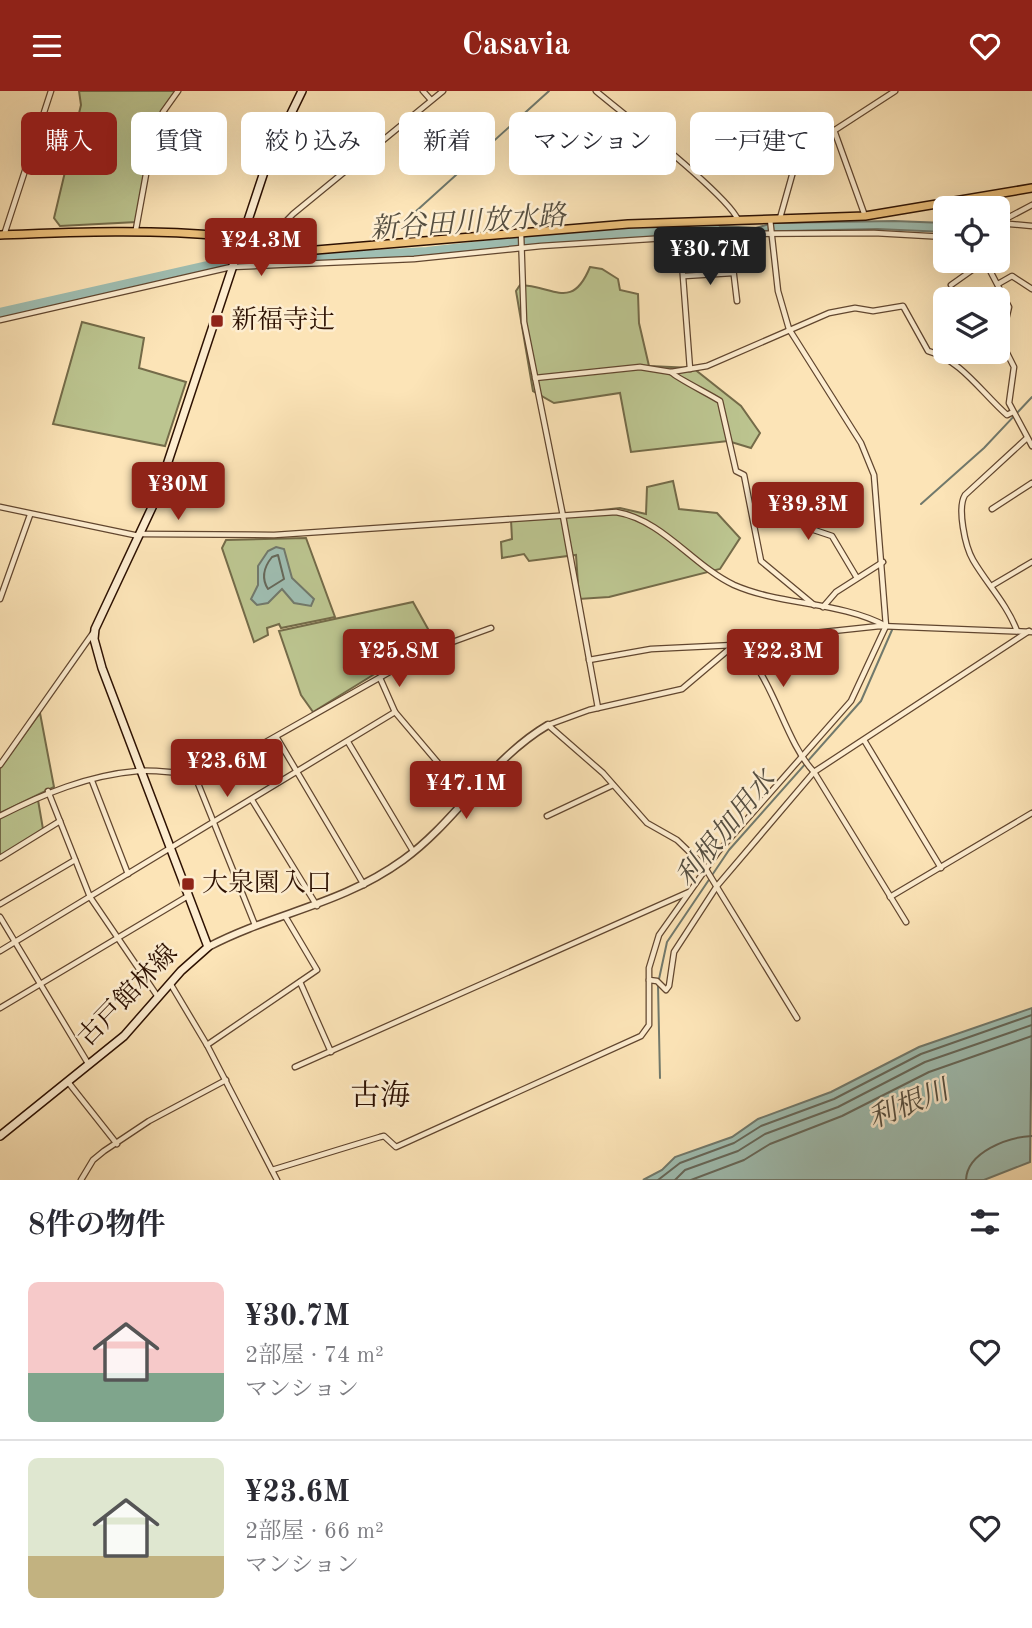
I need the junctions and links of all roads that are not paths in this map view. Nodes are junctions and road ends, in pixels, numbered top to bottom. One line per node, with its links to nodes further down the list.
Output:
1 (51, 91): 25 (street)
2 (178, 91): 22 (street)
3 (423, 91): 8 (street)
4 (443, 91): 8 (street)
5 (596, 91): 19 (street)
6 (895, 91): 9 (street)
7 (299, 92): 30 (main road)
8 (431, 100): 31 (street)
9 (834, 130): 15 (street)
10 (792, 175): 17 (street)
11 (1032, 188): 12 (main road)
12 (999, 196)
13 (1032, 205): 16 (street)
14 (933, 208): 15 (main road)
15 (865, 216): 17 (main road)
16 (1010, 217)
17 (780, 218): 18 (main road)
18 (770, 220): 19 (main road); 23 (street)
19 (738, 221): 26 (main road)
20 (1010, 224): 21 (street)
21 (1032, 226)
22 (136, 229): 25 (main road); 30 (main road)
23 (770, 232): 24 (street); 28 (street); 44 (street)
24 (729, 234): 27 (street); 34 (street)
25 (2, 235)
26 (521, 235): 31 (main road); 32 (street)
27 (704, 235): 29 (street); 37 (street)
28 (933, 236)
29 (680, 237): 32 (street); 38 (street)
30 (241, 239): 31 (main road); 33 (main road)
31 (262, 246)
32 (522, 248): 33 (street); 47 (street)
33 (231, 266): 43 (street); 57 (main road)
34 (733, 273): 37 (street); 42 (street)
35 (968, 273): 40 (street)
36 (992, 273): 39 (street)
37 (709, 275): 38 (street)
38 (684, 277): 45 (street)
39 (998, 284): 41 (street); 48 (street)
40 (951, 285)
41 (1032, 289)
42 (737, 301)
43 (0, 320)
44 (789, 329): 45 (street); 48 (street); 58 (street)
45 (690, 369): 46 (street)
46 (671, 372): 47 (street); 63 (street)
47 (535, 378): 56 (street)
48 (1013, 412): 49 (street)
49 (1027, 438): 50 (street); 61 (street)
50 (1032, 446)
51 (1032, 483): 54 (street)
52 (780, 487): 60 (street)
53 (0, 507): 55 (street)
54 (992, 509)
55 (30, 515): 57 (street); 62 (street)
56 (563, 516): 57 (street); 63 (street); 71 (street)
57 (140, 535): 67 (main road)
58 (883, 562): 60 (street); 65 (street)
59 (1032, 562): 61 (street)
60 (858, 578): 64 (street)
61 (993, 585): 68 (street)
62 (0, 599)
63 (814, 605): 64 (street)
64 (823, 607): 65 (street)
65 (886, 626): 68 (street); 70 (street); 79 (street)
66 (491, 628): 72 (street)
67 (95, 629): 80 (street); 81 (main road, 古戸館林線)
68 (1017, 631): 69 (street)
69 (1030, 631): 77 (street)
70 (734, 645): 71 (street); 73 (street); 79 (street)
71 (589, 660): 73 (street)
72 (380, 677): 74 (street); 76 (street)
73 (598, 708): 75 (street)
74 (395, 712): 78 (street); 88 (street)
75 (548, 725): 86 (street); 88 (street)
76 (277, 738): 82 (street); 84 (street)
77 (864, 740): 83 (street); 99 (street)
78 (348, 742): 82 (street); 96 (street)
79 (805, 763): 83 (street); 100 (street)
80 (0, 765)
81 (141, 771): 84 (street); 85 (street); 95 (main road, 古戸館林線)
82 (297, 771): 89 (street); 102 (street)
83 (814, 772): 103 (street); 107 (street)
84 (195, 776): 94 (street)
85 (92, 781): 87 (street); 101 (street)
86 (613, 785): 92 (street); 100 (street)
87 (48, 791): 91 (street); 93 (street)
88 (468, 798): 96 (street)
89 (252, 800): 94 (street); 109 (street)
90 (1032, 813): 99 (street)
91 (0, 816)
92 (547, 816)
93 (60, 821): 97 (street); 98 (street)
94 (215, 822): 95 (street); 113 (street)
95 (171, 848): 101 (street); 105 (main road, 古戸館林線)
96 (414, 852): 102 (street)
97 (0, 858)
98 (75, 860): 106 (street); 108 (street)
99 (941, 868): 107 (street)
100 (706, 869): 103 (street); 104 (street)
101 (128, 874): 106 (street)
102 (365, 885): 109 (street)
103 (717, 886): 118 (street); 124 (street)
104 (690, 892): 118 (street); 126 (street)
105 (188, 895): 114 (street); 116 (main road, 古戸館林線)
106 (90, 897): 114 (street); 115 (street)
107 (890, 897): 112 (street)
108 (0, 904)
109 (317, 906): 110 (street)
110 (285, 916): 113 (street); 120 (street)
111 (0, 917): 115 (street)
112 (906, 922)
113 (256, 925): 116 (street)
114 (116, 939): 121 (street); 122 (street)
115 (15, 942): 117 (street); 121 (street)
116 (208, 947): 119 (main road, 古戸館林線)
117 (0, 951)
118 (649, 980): 133 (street)
119 (169, 982): 122 (main road, 古戸館林線); 125 (street)
120 (300, 982): 125 (street); 126 (street)
121 (40, 983): 123 (street); 127 (street)
122 (158, 997): 127 (main road, 古戸館林線)
123 (0, 1007)
124 (797, 1018)
125 (207, 1045): 129 (street)
126 (331, 1052): 128 (street)
127 (89, 1065): 130 (main road, 古戸館林線)
128 (295, 1067)
129 (226, 1080): 132 (street); 133 (street)
130 (68, 1082): 131 (main road, 古戸館林線); 132 (street)
131 (0, 1136)
132 (117, 1144): 134 (street)
133 (272, 1170): 135 (street)
134 (81, 1180)
135 (277, 1180)

